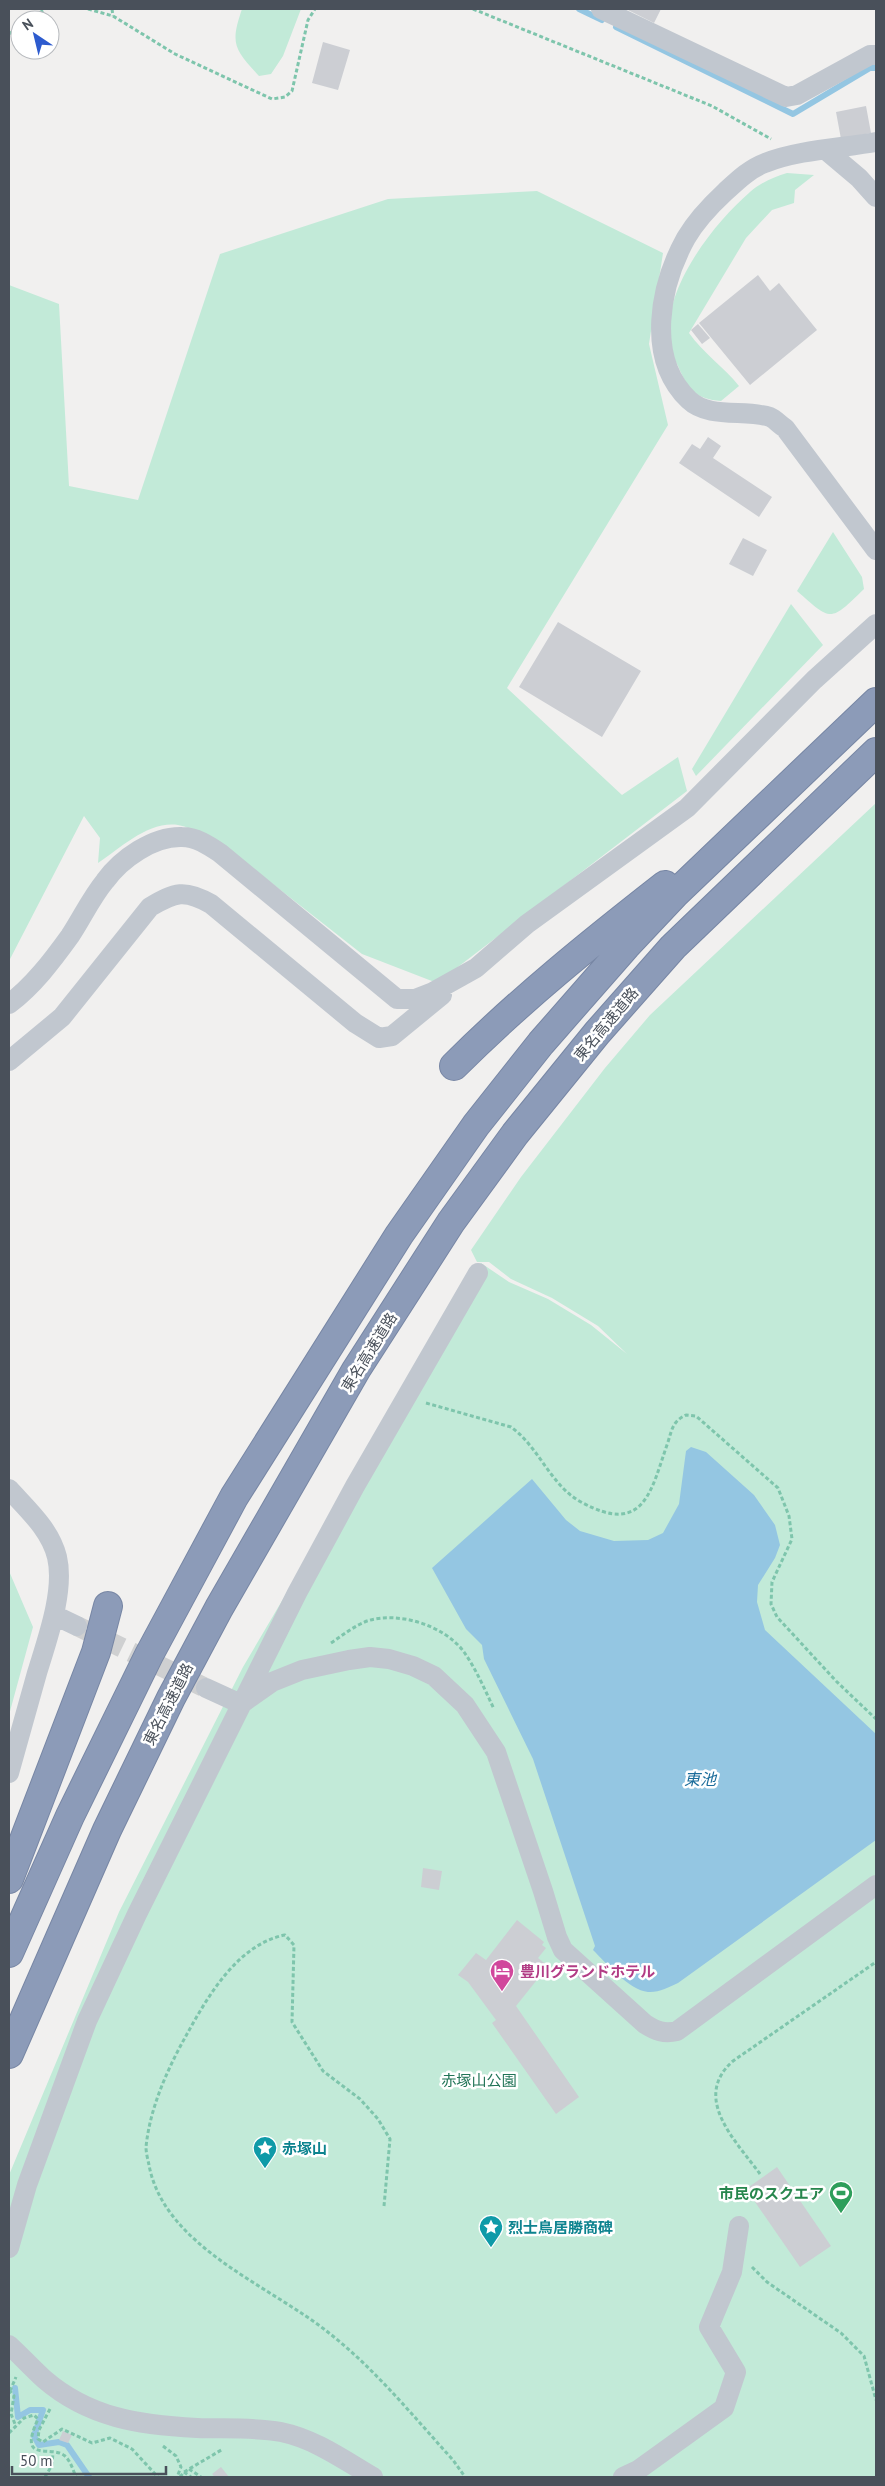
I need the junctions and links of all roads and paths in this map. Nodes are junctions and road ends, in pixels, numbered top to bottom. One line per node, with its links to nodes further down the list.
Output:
1 (88, 9): 6 (path)
2 (112, 9): 6 (path)
3 (315, 9): 6 (path)
4 (474, 9): 10 (path)
5 (602, 9): 7 (street)
6 (113, 16)
7 (876, 55)
8 (876, 142): 9 (street)
9 (827, 151): 10 (street); 11 (street)
10 (798, 154): 12 (street)
11 (876, 196)
12 (876, 550)
13 (876, 624): 17 (street)
14 (876, 702): 16 (highway)
15 (876, 752): 37 (highway, 東名高速道路)
16 (774, 800): 20 (highway); 35 (highway)
17 (476, 968): 18 (street); 19 (street)
18 (9, 1004)
19 (9, 1061)
20 (454, 1066)
21 (478, 1273): 22 (street)
22 (406, 1397): 29 (street); 31 (path)
23 (9, 1489): 25 (street)
24 (108, 1606): 33 (highway)
25 (54, 1615): 26 (street); 32 (street)
26 (77, 1626)
27 (323, 1646): 30 (path)
28 (206, 1688): 29 (street)
29 (241, 1704): 34 (street); 41 (street)
30 (494, 1710)
31 (876, 1719)
32 (9, 1773)
33 (9, 1879)
34 (876, 1885)
35 (9, 1953)
36 (876, 1962): 38 (path)
37 (9, 2054)
38 (760, 2174)
39 (384, 2206): 61 (path)
40 (739, 2226): 42 (street)
41 (9, 2248)
42 (735, 2252): 46 (path); 62 (street)
43 (9, 2345): 49 (street)
44 (21, 2379): 45 (path)
45 (9, 2391): 48 (path)
46 (876, 2400)
47 (51, 2405): 56 (path)
48 (16, 2424): 50 (path); 51 (path)
49 (163, 2426): 57 (path); 60 (street)
50 (9, 2433)
51 (53, 2453): 54 (path); 55 (path)
52 (189, 2469): 59 (path)
53 (184, 2472): 58 (path)
54 (44, 2477)
55 (76, 2477)
56 (158, 2477)
57 (177, 2477)
58 (191, 2477)
59 (201, 2477)
60 (373, 2477)
61 (465, 2477)
62 (623, 2477)

